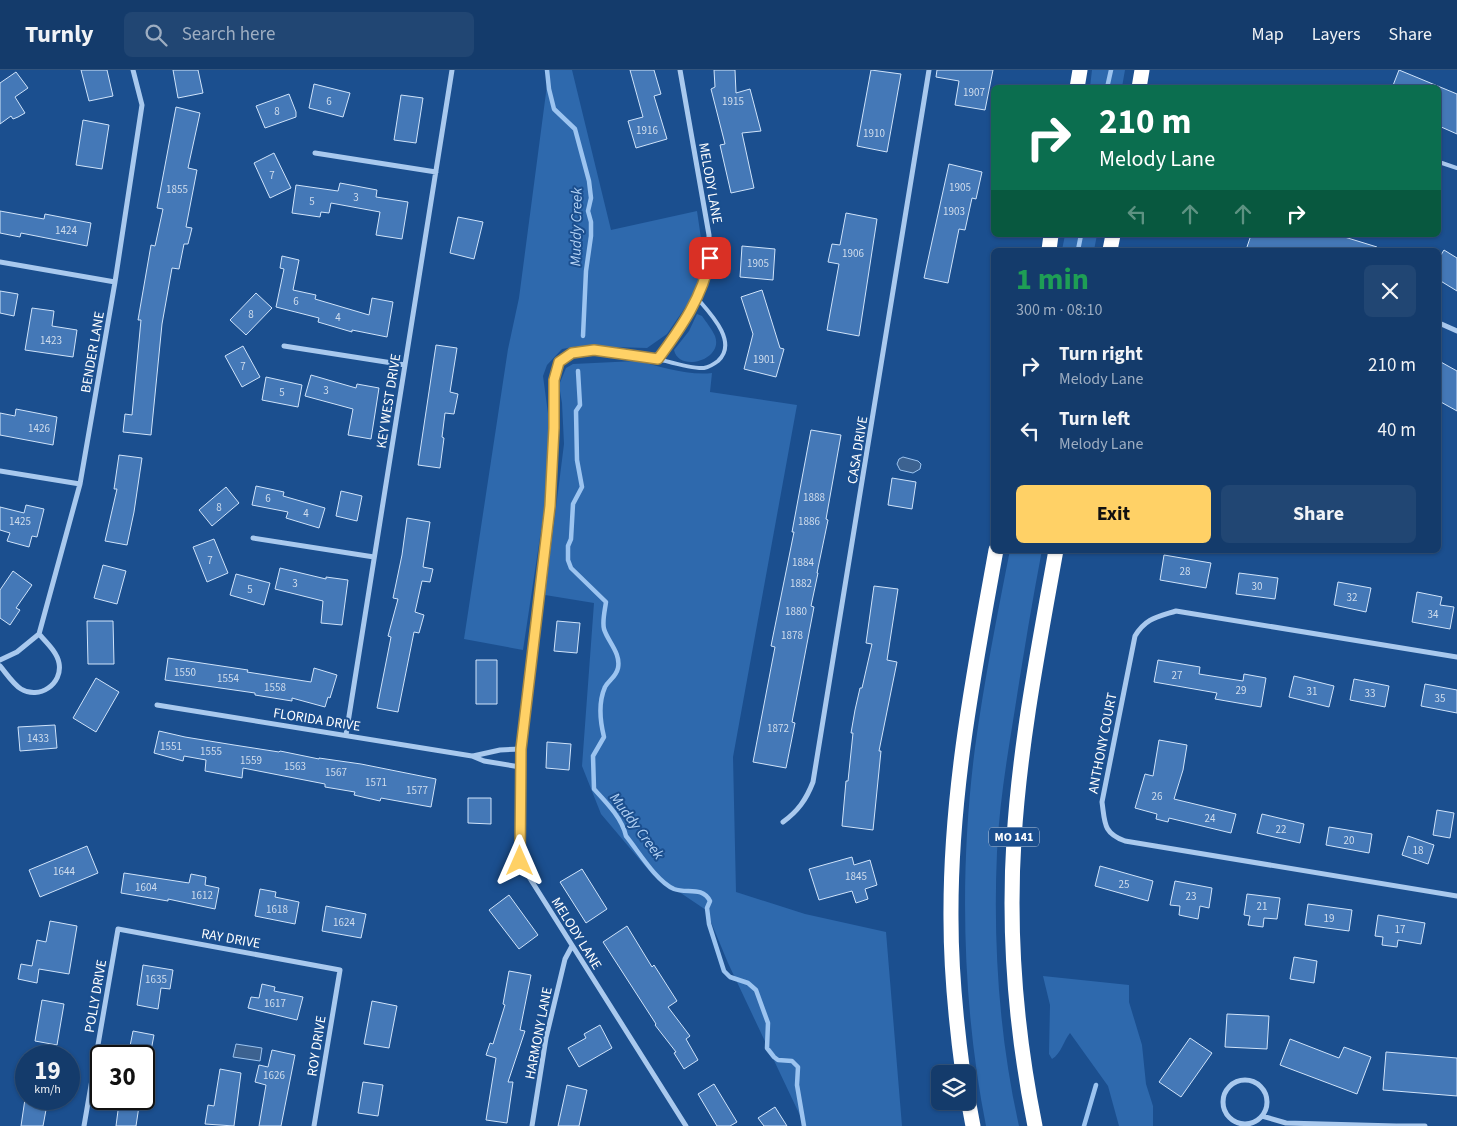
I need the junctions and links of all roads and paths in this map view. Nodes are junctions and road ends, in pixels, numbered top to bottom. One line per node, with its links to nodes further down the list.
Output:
1 (133, 70): 14 (street, BENDER LANE)
2 (452, 70): 12 (street, KEY WEST DRIVE)
3 (680, 70): 15 (street, MELODY LANE)
4 (929, 70): 36 (street, CASA DRIVE)
5 (1080, 70): 7 (highway)
6 (1142, 70): 8 (highway)
7 (1078, 85)
8 (1140, 85)
9 (315, 153): 12 (street)
10 (1441, 163): 11 (lane)
11 (1457, 168)
12 (436, 172): 20 (street, KEY WEST DRIVE)
13 (0, 262): 14 (street)
14 (115, 282): 22 (street, BENDER LANE)
15 (697, 298): 19 (street, MELODY LANE); 19 (lane)
16 (1441, 324): 17 (street)
17 (1457, 331)
18 (284, 346): 20 (street)
19 (658, 359): 33 (street, MELODY LANE)
20 (406, 365): 26 (street, KEY WEST DRIVE)
21 (0, 471): 22 (street)
22 (80, 484): 27 (street, BENDER LANE)
23 (253, 538): 26 (street)
24 (995, 553): 41 (highway)
25 (1056, 553): 49 (highway, MO 141)
26 (374, 558): 32 (street, KEY WEST DRIVE)
27 (39, 634): 29 (street); 30 (street)
28 (1457, 657): 37 (street, ANTHONY COURT)
29 (0, 660)
30 (0, 666)
31 (158, 706): 32 (street, FLORIDA DRIVE)
32 (346, 735): 34 (street, FLORIDA DRIVE)
33 (521, 749): 34 (street, FLORIDA DRIVE); 35 (street, MELODY LANE)
34 (472, 756): 35 (street, FLORIDA DRIVE)
35 (520, 768): 39 (street, MELODY LANE)
36 (783, 822)
37 (1457, 896)
38 (118, 929): 40 (street, RAY DRIVE); 44 (street, POLLY DRIVE)
39 (572, 946): 46 (street, HARMONY LANE); 47 (street, MELODY LANE)
40 (340, 970): 45 (street, ROY DRIVE)
41 (963, 1065)
42 (970, 1110): 48 (highway)
43 (1262, 1116): 43 (street); 50 (street)
44 (84, 1126)
45 (314, 1126)
46 (532, 1126)
47 (686, 1126)
48 (973, 1126)
49 (1035, 1126)
50 (1397, 1126): 51 (street)
51 (1425, 1126)

